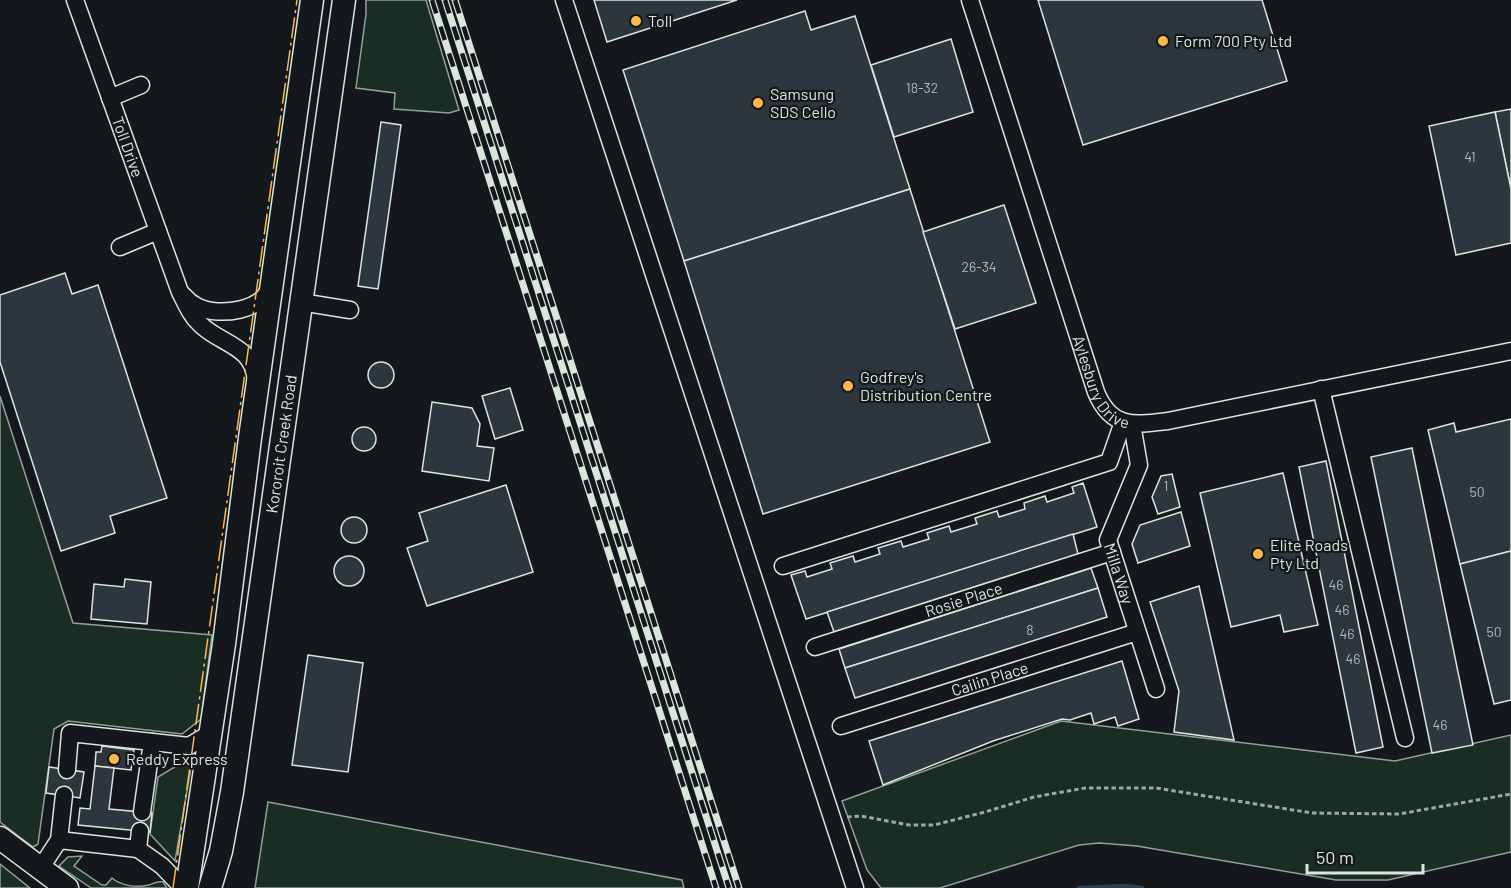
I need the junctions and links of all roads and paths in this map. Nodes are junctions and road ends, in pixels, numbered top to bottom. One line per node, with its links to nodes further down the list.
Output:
1 (75, 0): 7 (street, Toll Drive)
2 (312, 0): 10 (main road, Kororoit Creek Road)
3 (344, 0): 12 (main road, Kororoit Creek Road)
4 (564, 0): 31 (street)
5 (970, 0): 17 (street, Aylesbury Drive)
6 (141, 85): 7 (street)
7 (110, 98): 8 (street, Toll Drive)
8 (158, 231): 9 (street); 11 (street, Toll Drive)
9 (120, 247)
10 (273, 274): 11 (street); 16 (main road, Kororoit Creek Road)
11 (180, 292): 16 (street, Toll Drive)
12 (301, 302): 13 (street); 40 (main road, Kororoit Creek Road)
13 (350, 310)
14 (1511, 351): 15 (street, Aylesbury Drive)
15 (1321, 389): 17 (street, Aylesbury Drive); 25 (street)
16 (254, 408): 24 (main road, Kororoit Creek Road)
17 (1128, 423): 18 (street, Milla Way); 19 (street)
18 (1112, 552): 20 (street, Milla Way); 21 (street, Rosie Place)
19 (783, 566)
20 (1137, 632): 22 (street, Milla Way); 23 (street, Cailin Place)
21 (815, 647)
22 (1156, 689)
23 (841, 726)
24 (211, 733): 26 (street); 39 (main road, Kororoit Creek Road)
25 (1405, 738)
26 (152, 742): 27 (street); 30 (street)
27 (67, 770)
28 (1511, 794): 31 (path)
29 (64, 795): 34 (street)
30 (142, 813)
31 (832, 818): 41 (street)
32 (140, 831): 35 (street)
33 (0, 838): 37 (main road)
34 (59, 840): 35 (street); 37 (street)
35 (138, 849): 39 (street)
36 (0, 853): 37 (main road)
37 (39, 878): 38 (main road)
38 (67, 888)
39 (185, 888)
40 (210, 888)
41 (855, 888)

